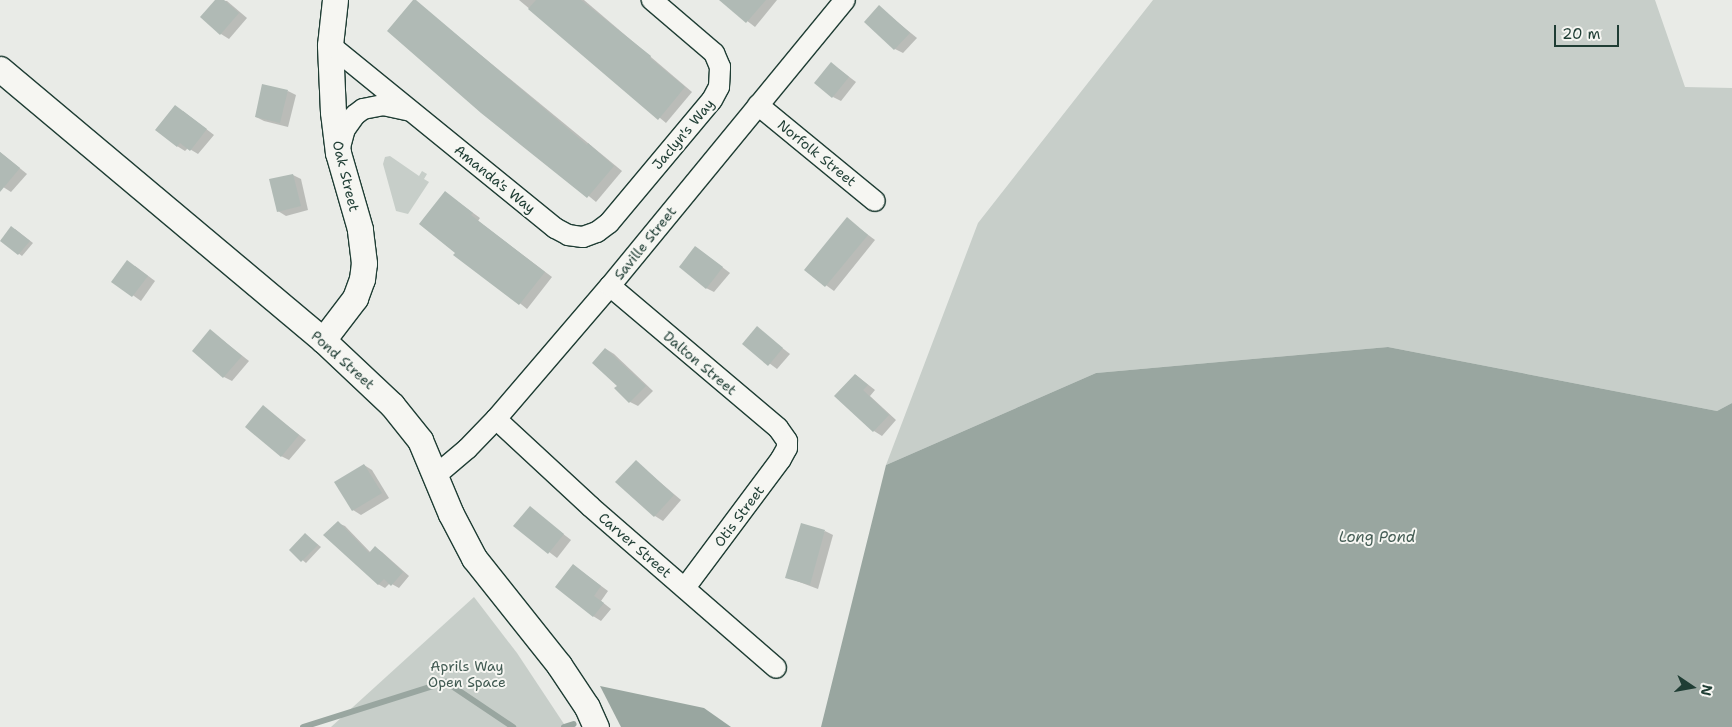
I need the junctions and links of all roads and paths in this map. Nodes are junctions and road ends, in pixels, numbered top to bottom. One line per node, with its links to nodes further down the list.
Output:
1 (334, 0): 4 (street, Oak Street)
2 (652, 0): 10 (street, Jaclyn's Way)
3 (845, 0): 6 (street, Saville Street)
4 (330, 45): 7 (street, Amanda's Way); 8 (street, Oak Street)
5 (0, 69): 12 (street, Pond Street)
6 (758, 105): 9 (street, Norfolk Street); 11 (street, Saville Street)
7 (412, 112): 8 (street, Amanda's Way); 10 (street, Amanda's Way)
8 (338, 153): 12 (street, Oak Street)
9 (875, 201)
10 (583, 237)
11 (610, 286): 13 (street, Saville Street); 14 (street, Dalton Street)
12 (323, 340): 15 (street, Pond Street)
13 (496, 419): 15 (street, Saville Street); 16 (street, Carver Street)
14 (787, 441): 16 (street, Otis Street)
15 (435, 476): 18 (street, Pond Street)
16 (685, 588): 17 (street, Carver Street)
17 (776, 668)
18 (596, 727)

